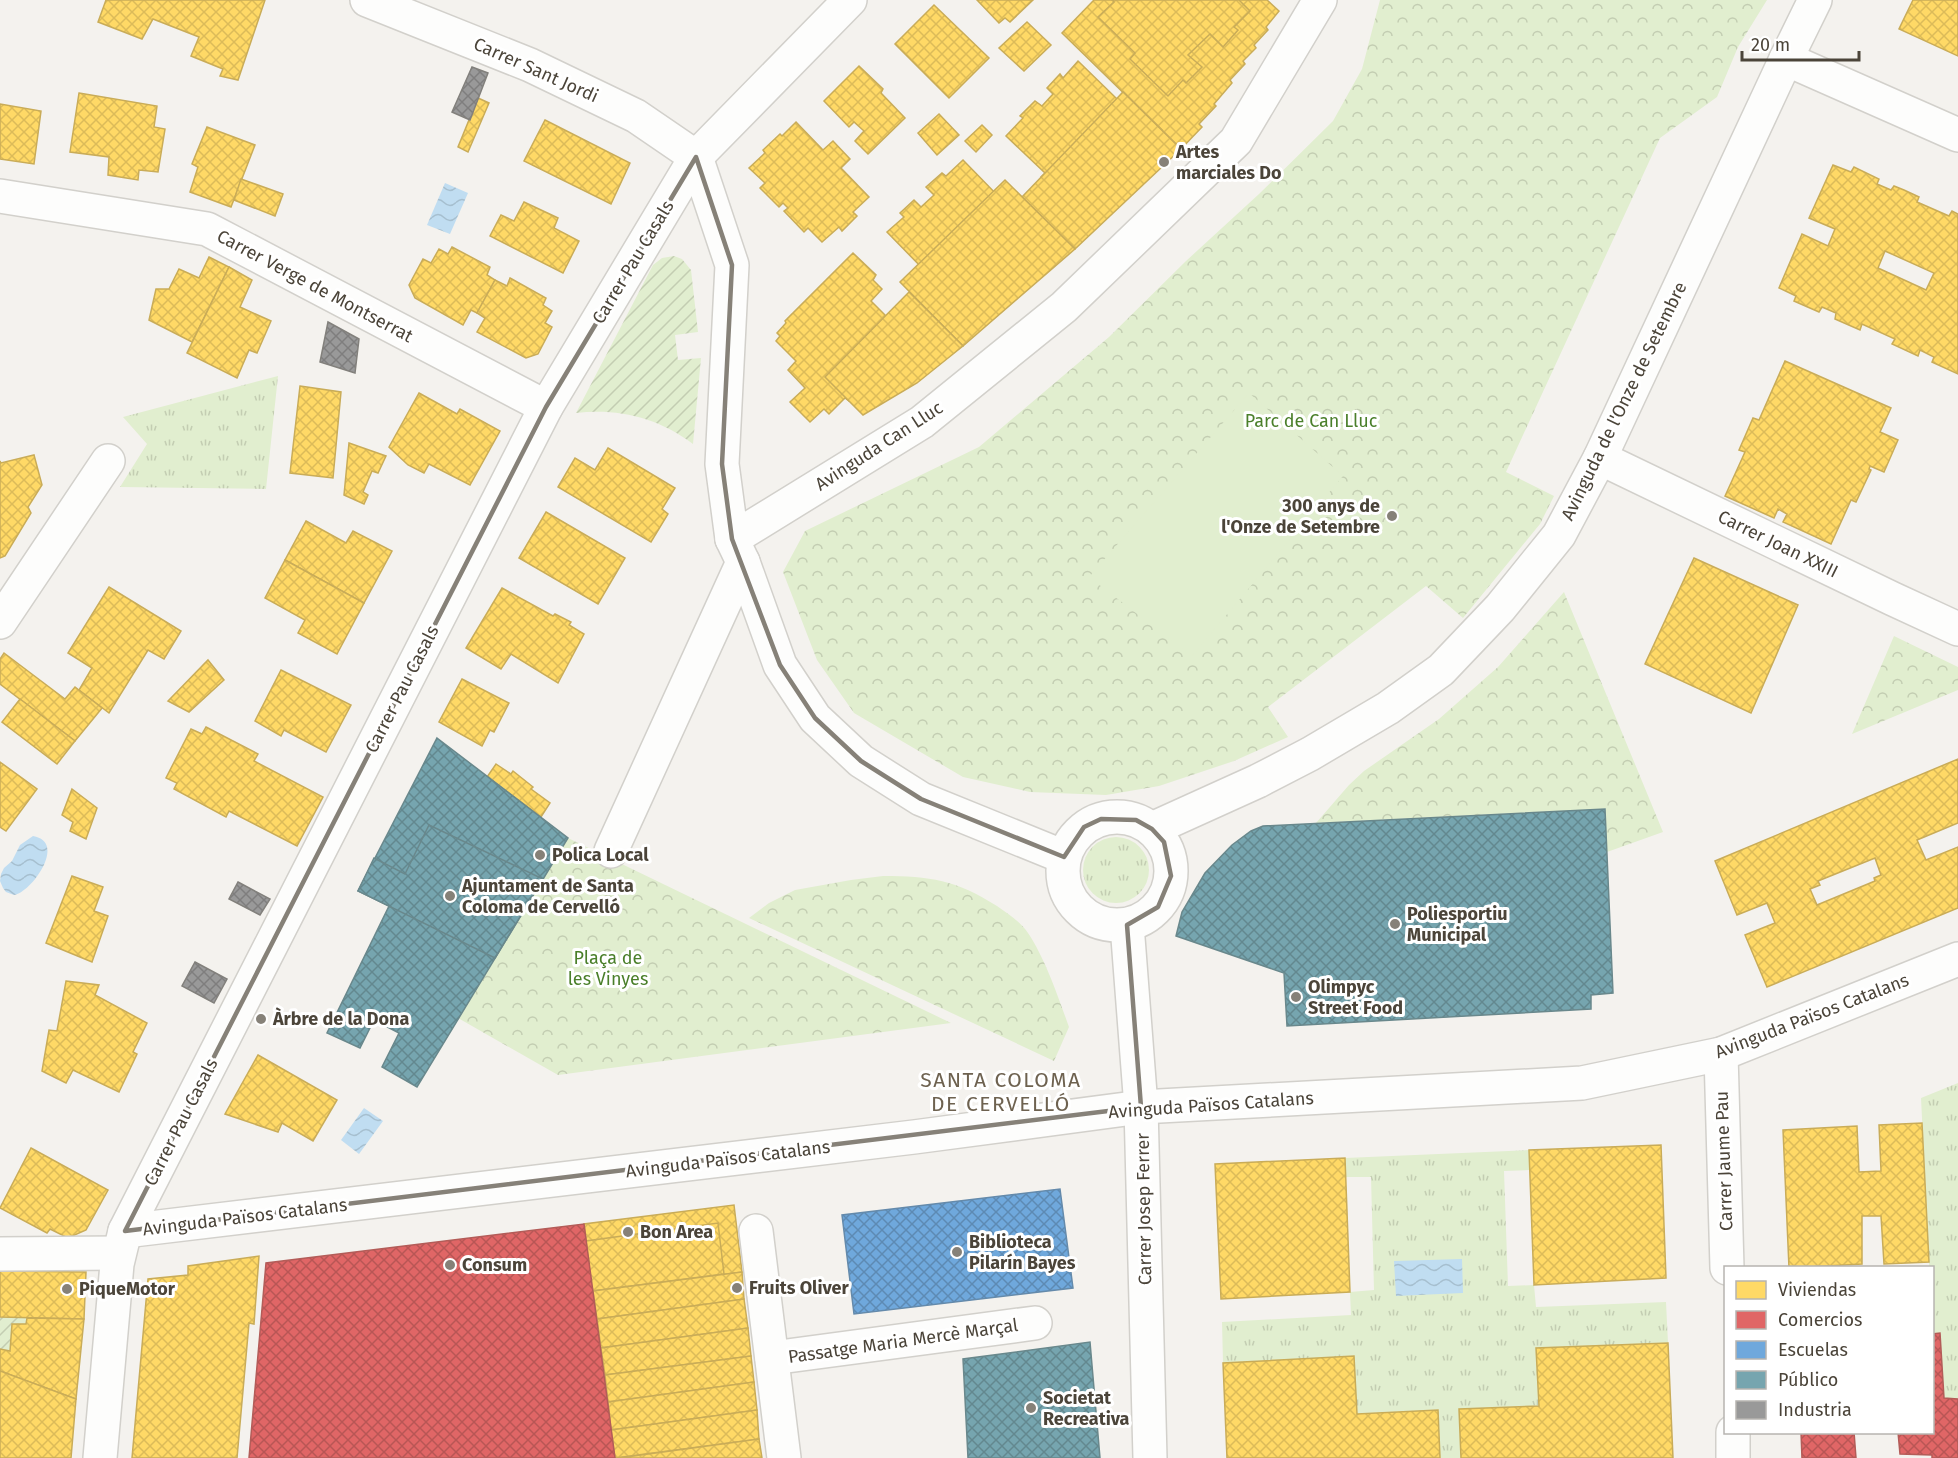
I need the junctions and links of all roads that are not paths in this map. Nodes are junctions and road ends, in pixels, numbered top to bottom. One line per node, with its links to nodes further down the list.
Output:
1 (367, 0): 7 (street, Carrer Sant Jordi)
2 (850, 0): 7 (street, Carrer Pau Casals)
3 (1320, 0): 12 (street, Avinguda Can Lluc)
4 (1815, 0): 5 (street, Avinguda de l'Onze de Setembre)
5 (1786, 59): 6 (street); 10 (street, Avinguda de l'Onze de Setembre)
6 (1958, 135)
7 (696, 158): 9 (street, Carrer Pau Casals); 12 (street)
8 (0, 196): 9 (street, Carrer Verge de Montserrat)
9 (546, 407): 23 (street, Carrer Pau Casals)
10 (1600, 458): 14 (street, Carrer Joan XXIII); 15 (street, Avinguda de l'Onze de Setembre)
11 (108, 461): 13 (street)
12 (737, 550): 16 (street); 17 (street)
13 (0, 622)
14 (1958, 629)
15 (1152, 829): 17 (street); 18 (street)
16 (611, 851)
17 (1064, 857): 18 (street)
18 (1127, 925): 21 (street, Carrer Josep Ferrer)
19 (1958, 959): 20 (street, Avinguda Països Catalans)
20 (1720, 1054): 21 (street, Avinguda Països Catalans); 25 (street, Carrer Jaume Pau)
21 (1141, 1107): 23 (street, Avinguda Països Catalans); 31 (street, Carrer Josep Ferrer)
22 (756, 1231): 27 (street)
23 (120, 1249): 24 (street, Avinguda Països Catalans); 29 (street, Carrer Pau Casals)
24 (0, 1254)
25 (1727, 1266)
26 (1035, 1323): 27 (street, Passatge Maria Mercè Marçal)
27 (772, 1358): 30 (street)
28 (1733, 1434): 32 (street)
29 (100, 1458)
30 (784, 1458)
31 (1150, 1458)
32 (1733, 1458)

